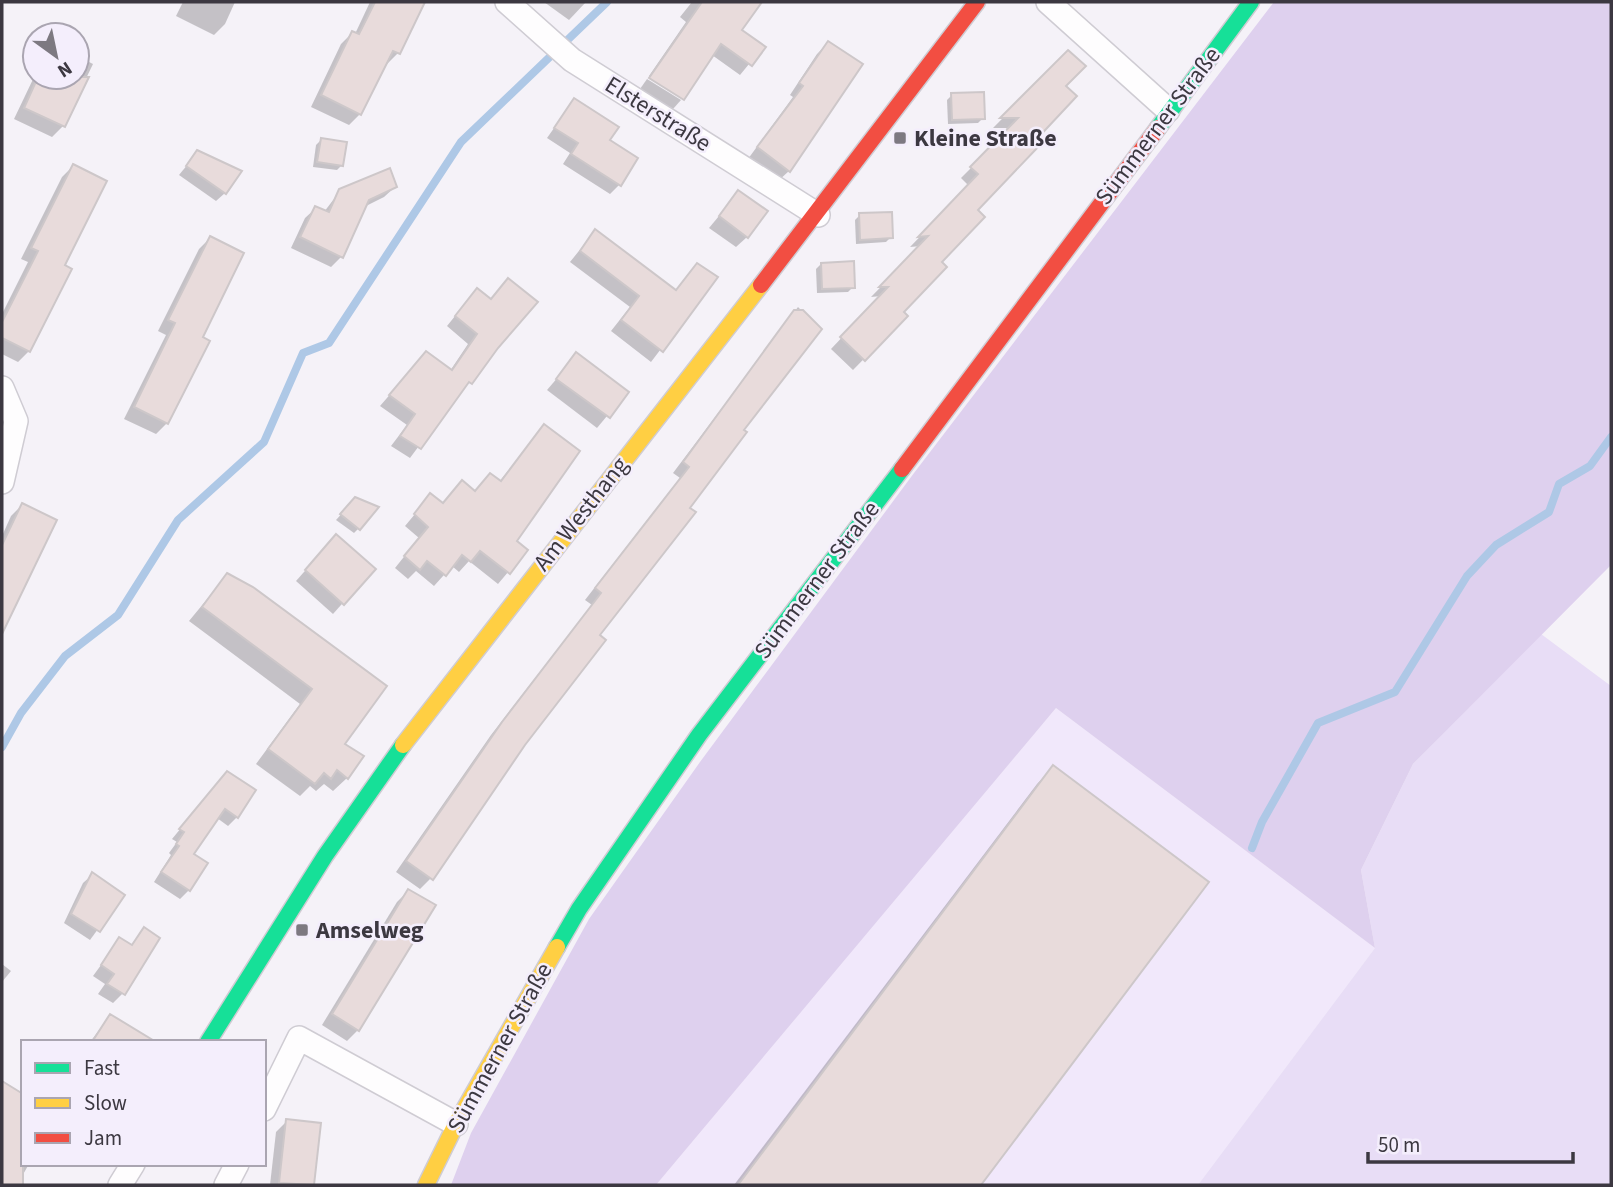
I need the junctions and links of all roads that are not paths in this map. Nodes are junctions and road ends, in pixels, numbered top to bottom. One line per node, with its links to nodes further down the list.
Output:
1 (507, 2): 6 (street, Elsterstraße)
2 (977, 2): 6 (main road, Am Westhang)
3 (1048, 2): 5 (street)
4 (1251, 2): 5 (main road, Sümmerner Straße)
5 (1168, 110): 11 (main road, Sümmerner Straße)
6 (818, 215): 9 (main road, Am Westhang)
7 (2, 388): 8 (street)
8 (2, 482)
9 (209, 1040)
10 (266, 1105): 11 (street)
11 (456, 1124): 16 (main road, Sümmerner Straße)
12 (131, 1166): 14 (street)
13 (236, 1166): 15 (street)
14 (120, 1185)
15 (226, 1185)
16 (426, 1185)

